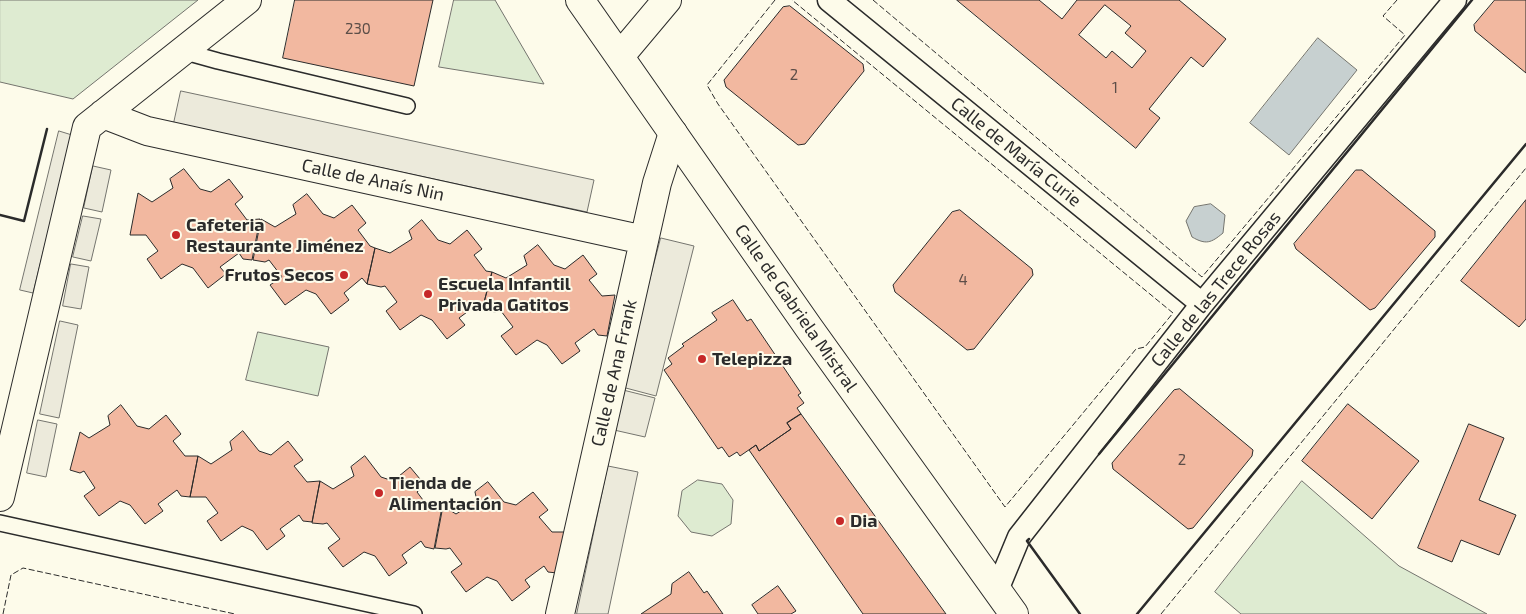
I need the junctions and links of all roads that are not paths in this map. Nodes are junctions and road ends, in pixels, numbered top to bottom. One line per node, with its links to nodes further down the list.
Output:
1 (248, 0): 6 (street)
2 (580, 0): 7 (street, Calle de Gabriela Mistral)
3 (667, 0): 7 (street)
4 (829, 0): 12 (street, Calle de María Curie)
5 (1455, 0): 12 (street, Calle de las Trece Rosas)
6 (182, 51): 8 (lane); 9 (street)
7 (620, 56): 10 (street, Calle de Gabriela Mistral)
8 (407, 106)
9 (103, 114): 11 (street, Calle de Anaís Nin); 13 (street)
10 (672, 133): 11 (street, Calle de Ana Frank); 15 (street, Calle de Gabriela Mistral)
11 (644, 240): 17 (street, Calle de Ana Frank)
12 (1202, 304): 15 (street, Calle de las Trece Rosas)
13 (0, 497)
14 (0, 523): 16 (lane)
15 (997, 590): 18 (street, Calle de Gabriela Mistral)
16 (414, 614)
17 (560, 614)
18 (1014, 614)

